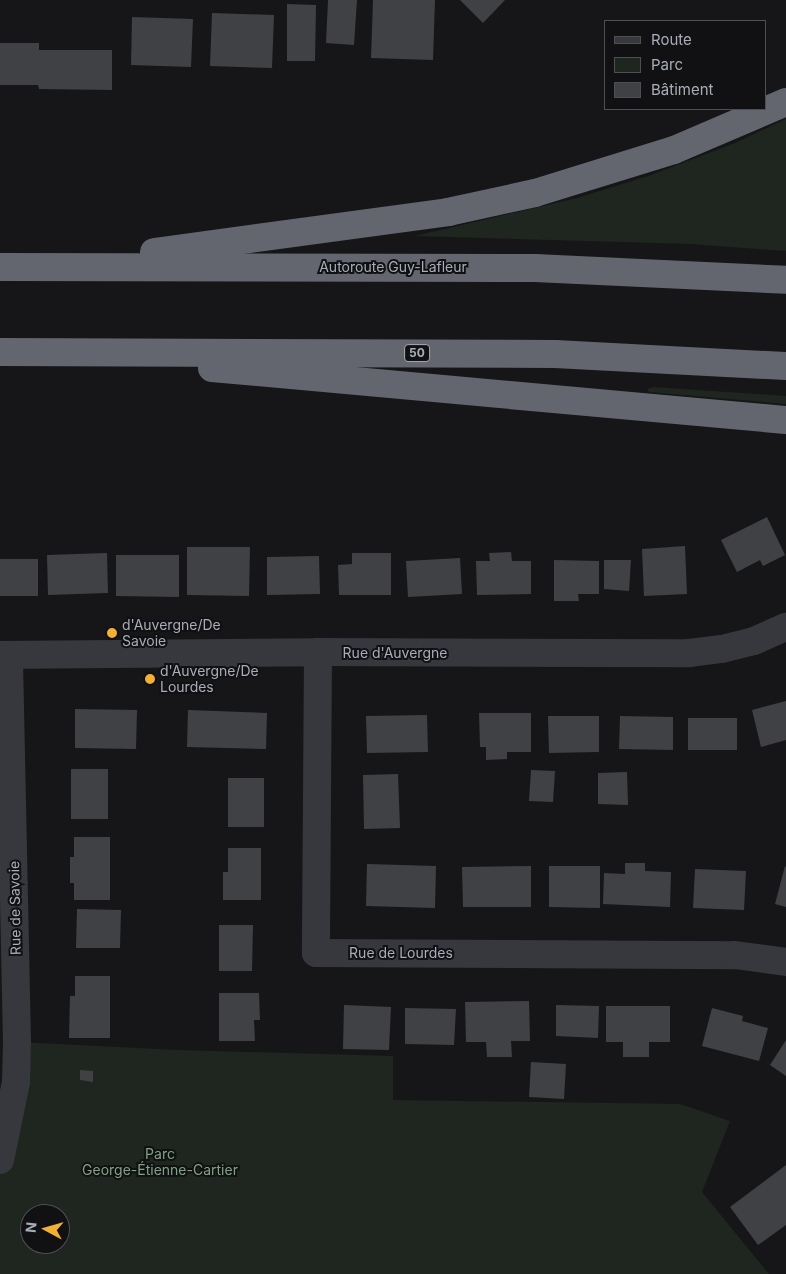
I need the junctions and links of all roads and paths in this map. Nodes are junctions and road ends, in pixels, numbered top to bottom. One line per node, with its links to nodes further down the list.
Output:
1 (786, 102): 3 (highway)
2 (0, 267): 3 (highway, Autoroute Guy-Lafleur)
3 (50, 267): 4 (highway, Autoroute Guy-Lafleur)
4 (786, 280)
5 (0, 352): 6 (highway, 50)
6 (47, 352): 7 (highway, 50); 8 (highway)
7 (786, 366)
8 (786, 420)
9 (786, 627): 10 (street, Rue d'Auvergne)
10 (318, 652): 11 (street, Rue d'Auvergne); 13 (street, Rue de Lourdes)
11 (5, 655): 12 (street, Rue de Savoie)
12 (8, 956): 14 (street, Rue de Savoie)
13 (786, 962)
14 (0, 1160)

